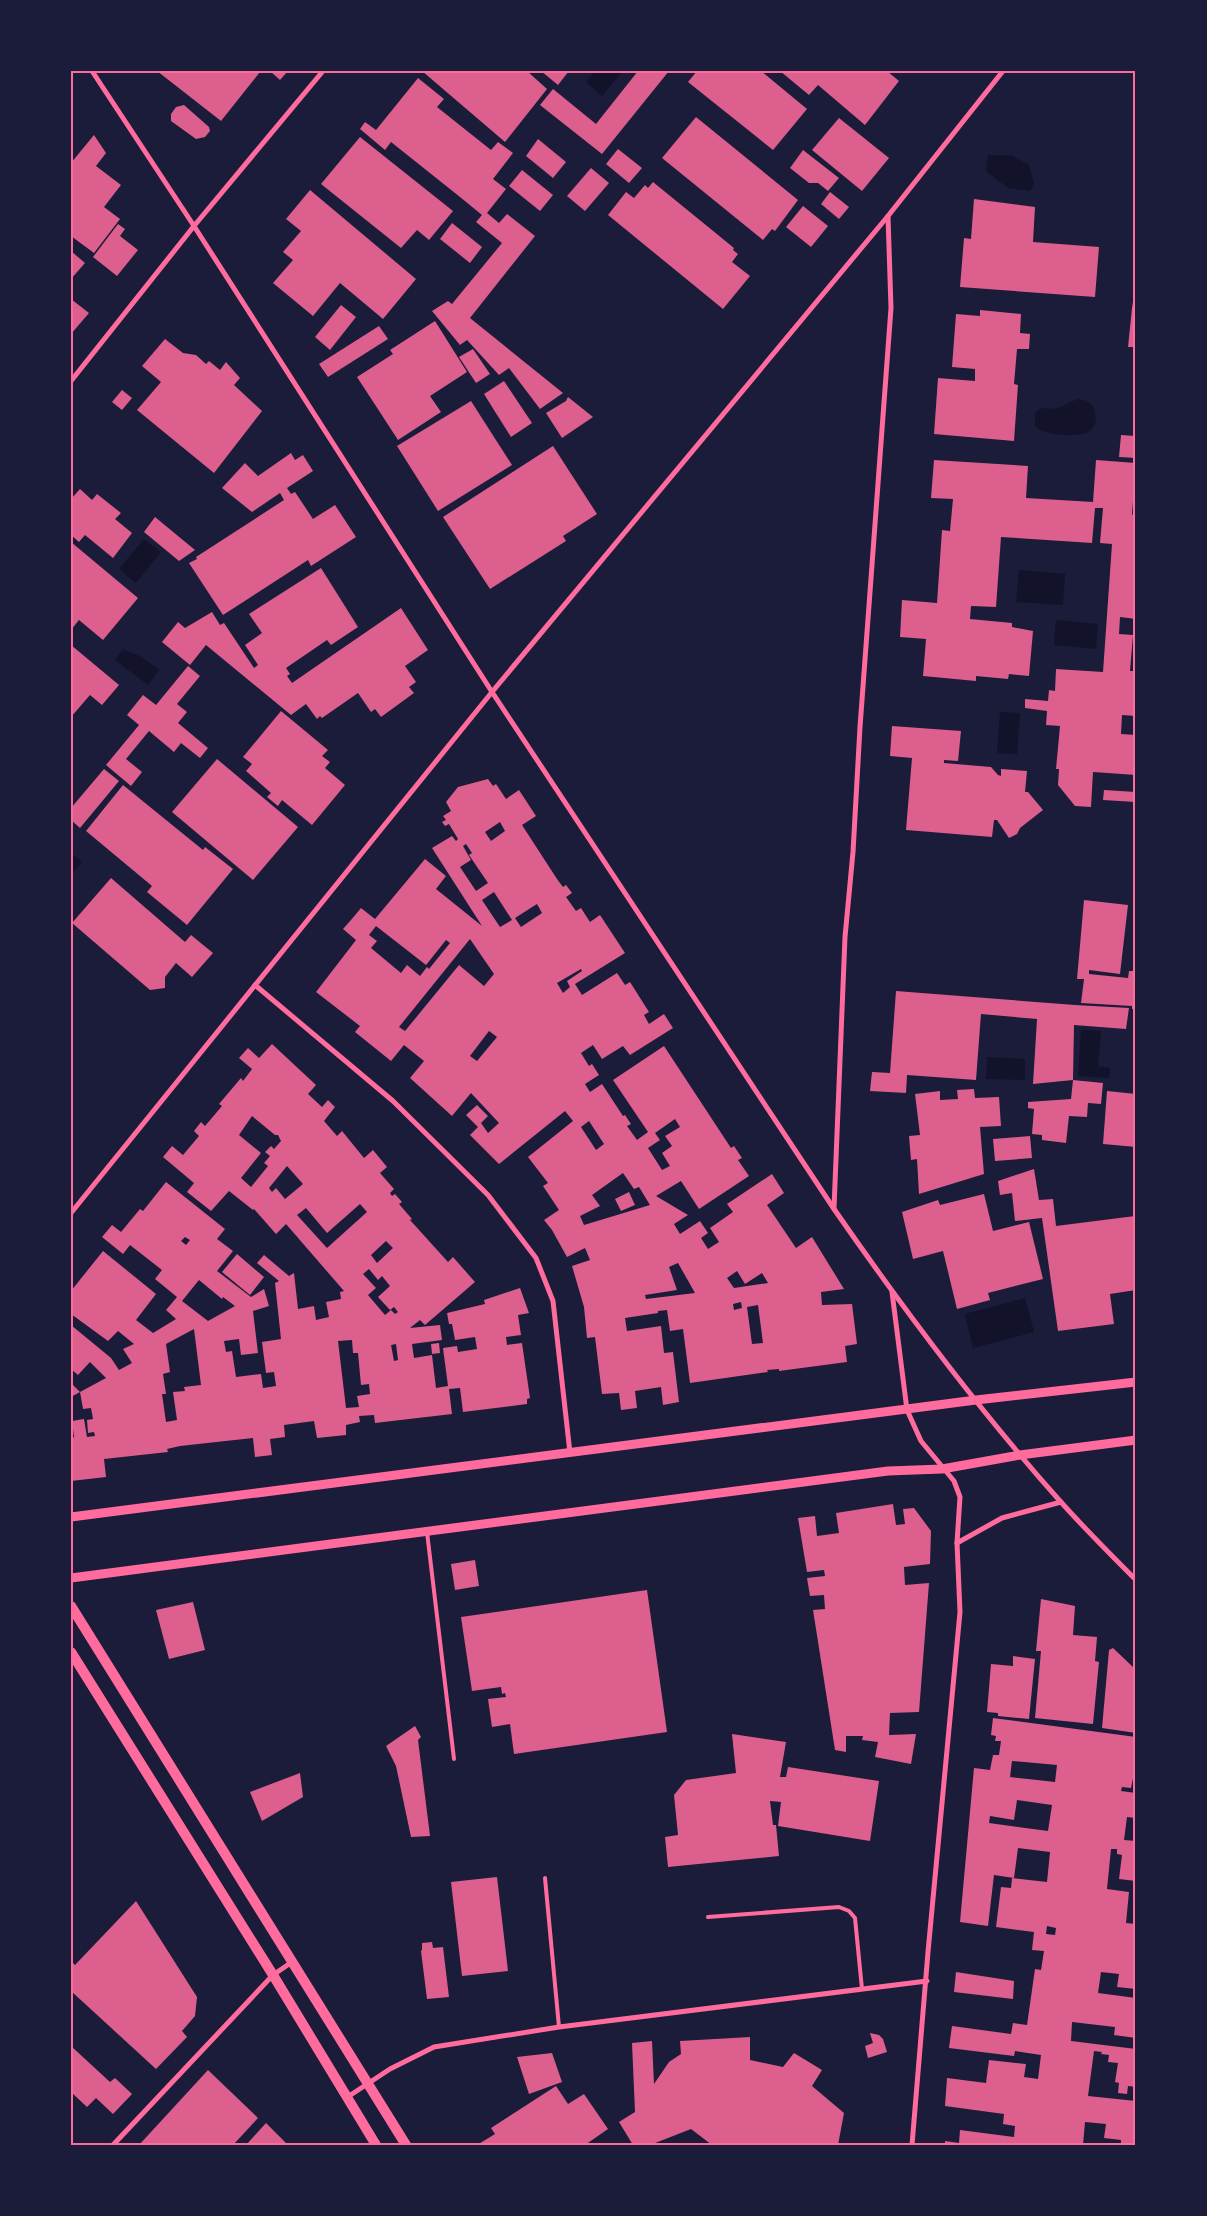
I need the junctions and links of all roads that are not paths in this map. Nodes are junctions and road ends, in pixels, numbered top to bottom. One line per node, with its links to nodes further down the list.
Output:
1 (92, 71): 5 (street)
2 (323, 71): 5 (street)
3 (1002, 71): 4 (street)
4 (888, 216): 7 (street); 9 (street)
5 (194, 226): 6 (street); 7 (street)
6 (71, 382)
7 (492, 692): 8 (street); 9 (street)
8 (256, 985): 10 (street); 16 (street)
9 (834, 1209): 11 (street)
10 (71, 1213)
11 (892, 1292): 13 (street); 14 (street)
12 (1136, 1382): 13 (street)
13 (976, 1400): 14 (street); 17 (street)
14 (907, 1410): 16 (street); 18 (street)
15 (1136, 1440): 17 (street)
16 (570, 1454): 20 (street)
17 (1020, 1455): 18 (street); 19 (street)
18 (942, 1469): 21 (street); 22 (street)
19 (1061, 1502): 22 (street); 24 (street)
20 (71, 1517)
21 (427, 1532): 23 (street); 27 (lane)
22 (957, 1543): 32 (street)
23 (71, 1578)
24 (1136, 1580)
25 (71, 1606): 30 (main road)
26 (71, 1652): 31 (main road)
27 (454, 1759)
28 (544, 1878): 34 (lane)
29 (708, 1917): 33 (lane)
30 (292, 1962): 31 (street); 35 (main road)
31 (273, 1974): 36 (main road); 37 (street)
32 (927, 1981): 33 (street); 40 (street)
33 (862, 1989): 34 (street)
34 (558, 2027): 35 (street)
35 (368, 2084): 36 (street); 39 (main road)
36 (346, 2098): 38 (main road)
37 (113, 2145)
38 (376, 2145)
39 (406, 2145)
40 (912, 2145)

